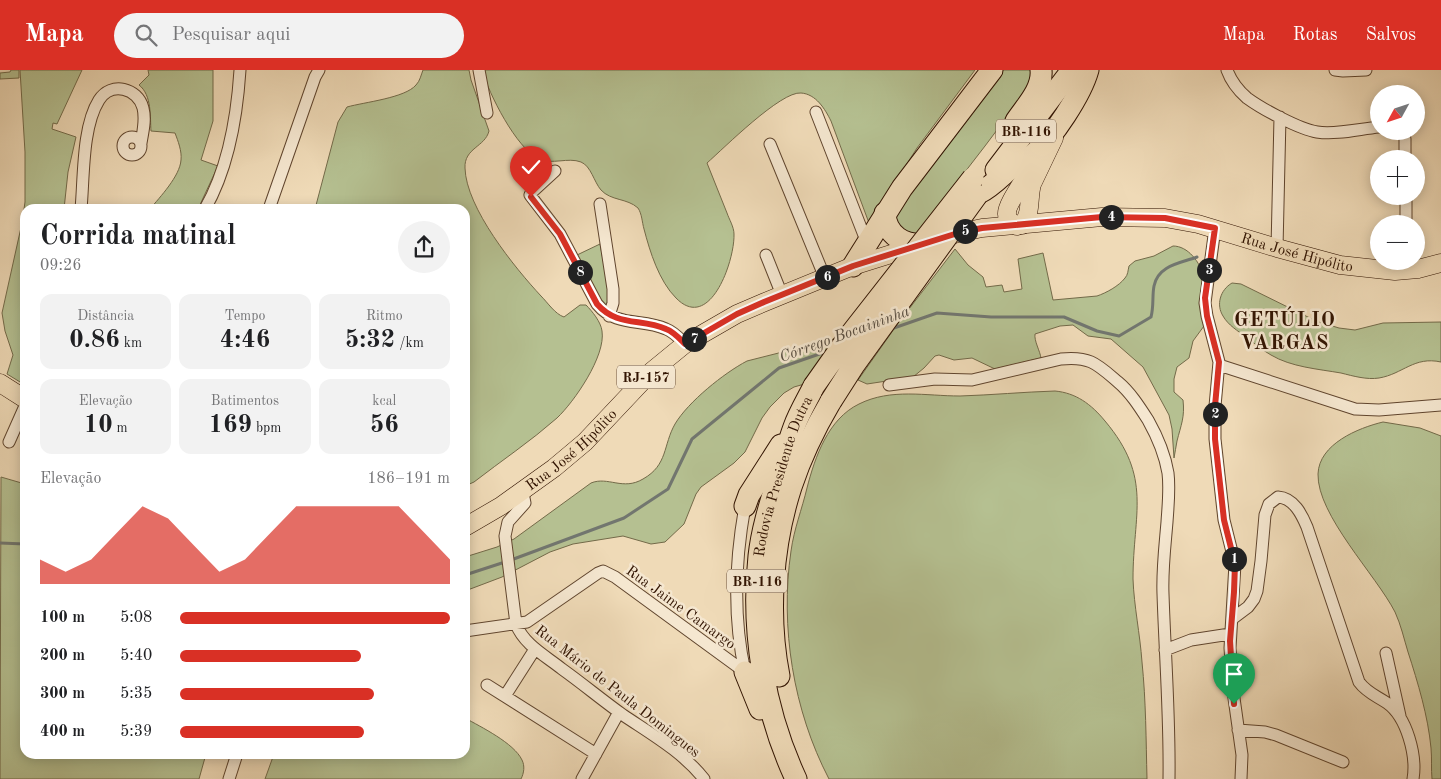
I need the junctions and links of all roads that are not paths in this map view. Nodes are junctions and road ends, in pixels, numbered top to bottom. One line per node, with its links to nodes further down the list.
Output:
1 (240, 70): 24 (street)
2 (320, 70): 25 (street)
3 (478, 70): 13 (street)
4 (992, 70): 28 (highway)
5 (1040, 70): 15 (highway)
6 (1054, 70): 15 (highway, Rodovia Presidente Dutra / BR-116)
7 (1072, 70): 22 (highway, Rodovia Presidente Dutra / BR-116)
8 (1088, 70): 16 (highway)
9 (1228, 70): 14 (street)
10 (1335, 70): 11 (street)
11 (1366, 70)
12 (816, 112): 32 (street)
13 (487, 113)
14 (1280, 117): 17 (street); 34 (street)
15 (1016, 121): 22 (highway, Rodovia Presidente Dutra / BR-116)
16 (1060, 122): 20 (highway); 29 (main road)
17 (1370, 128)
18 (141, 142): 23 (street)
19 (770, 144): 40 (street)
20 (1032, 156): 22 (highway); 27 (main road)
21 (555, 171): 42 (street)
22 (976, 185): 50 (highway, Rodovia Presidente Dutra / BR-116, bridge); 77 (highway, Rodovia Presidente Dutra / BR-116, bridge)
23 (81, 204)
24 (208, 204)
25 (271, 204)
26 (600, 204): 42 (street)
27 (1010, 204): 29 (main road); 30 (main road)
28 (886, 213): 32 (highway); 33 (highway)
29 (1022, 220): 30 (main road, Rua José Hipólito / RJ-157); 31 (main road, Rua José Hipólito / RJ-157)
30 (982, 228): 33 (main road, Rua José Hipólito / RJ-157)
31 (1215, 228): 34 (main road, Rua José Hipólito / RJ-157); 44 (street)
32 (867, 242): 38 (highway)
33 (925, 244): 38 (main road, Rua José Hipólito / RJ-157)
34 (1277, 248): 39 (main road, Rua José Hipólito / RJ-157)
35 (766, 254): 41 (street)
36 (1441, 264): 37 (main road, Rua José Hipólito / RJ-157)
37 (1425, 265)
38 (853, 266): 40 (main road, Rua José Hipólito / RJ-157)
39 (1370, 269)
40 (824, 278): 41 (main road, Rua José Hipólito / RJ-157)
41 (782, 295): 43 (main road, Rua José Hipólito / RJ-157)
42 (609, 316): 43 (street)
43 (685, 344): 52 (main road, Rua José Hipólito / RJ-157)
44 (1219, 365): 48 (street); 55 (street)
45 (0, 383): 47 (main road)
46 (889, 385): 61 (street)
47 (20, 396)
48 (1441, 405)
49 (20, 417): 51 (street)
50 (794, 426): 53 (highway); 76 (highway, Rodovia Presidente Dutra / BR-116)
51 (9, 442)
52 (521, 492): 54 (main road, Rua José Hipólito / RJ-157); 56 (street)
53 (745, 506): 63 (street)
54 (470, 524)
55 (1232, 619): 59 (street); 67 (street)
56 (516, 624): 57 (street); 60 (street, Rua Mário de Paula Domingues); 63 (street, Rua Jaime Camargo)
57 (500, 626): 58 (street); 60 (street)
58 (470, 630)
59 (1230, 634): 61 (street); 68 (street)
60 (533, 647): 65 (street); 66 (street, Rua Mário de Paula Domingues)
61 (1165, 650): 78 (street)
62 (1386, 653): 67 (street)
63 (745, 672): 75 (highway)
64 (487, 685): 65 (street)
65 (506, 696): 69 (street)
66 (619, 712): 69 (street); 74 (street, Rua Mário de Paula Domingues)
67 (1401, 720): 80 (street)
68 (1238, 730): 71 (street); 79 (street)
69 (596, 754): 73 (street)
70 (235, 759): 72 (street)
71 (1343, 762)
72 (229, 779)
73 (582, 779)
74 (704, 779)
75 (791, 779)
76 (796, 779)
77 (810, 779)
78 (1169, 779)
79 (1241, 779)
80 (1413, 779)

